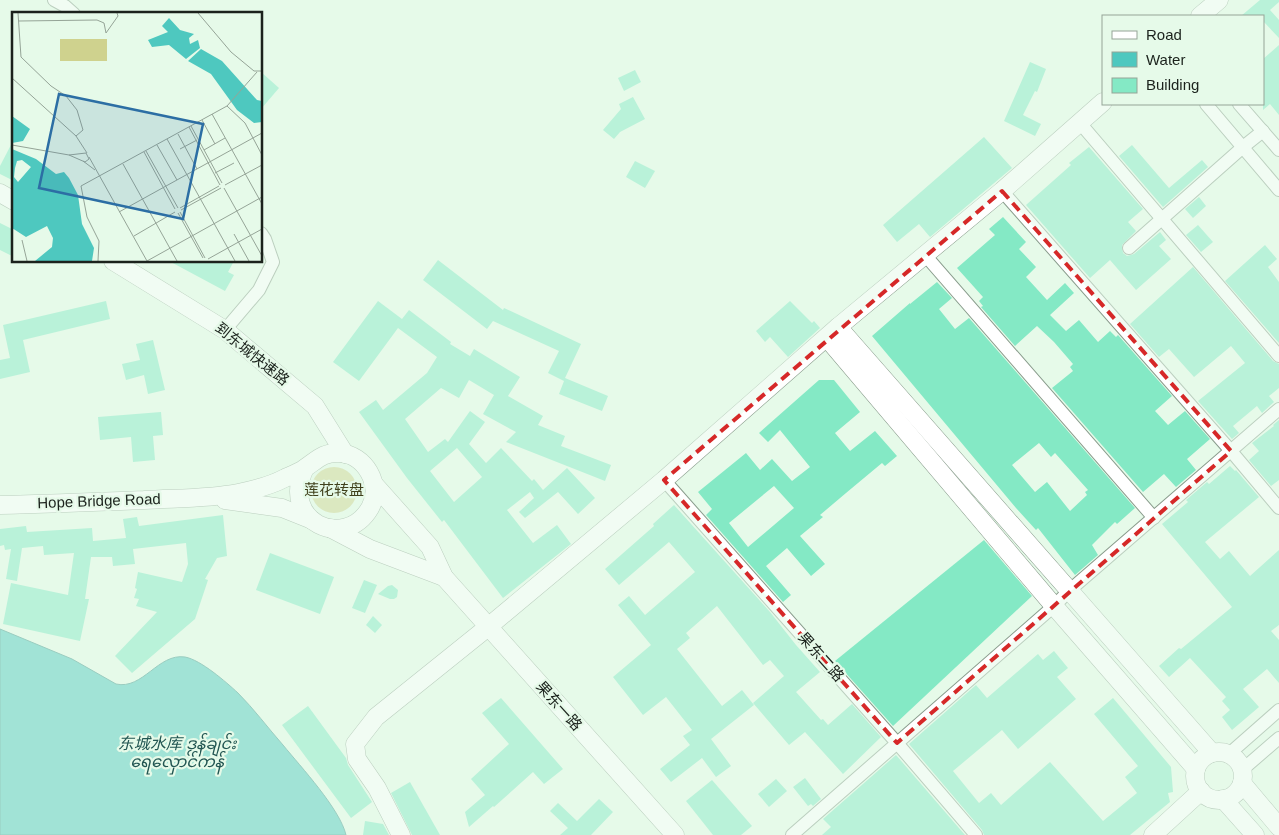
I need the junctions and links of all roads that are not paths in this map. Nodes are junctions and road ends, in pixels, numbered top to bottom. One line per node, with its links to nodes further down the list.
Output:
1 (54, 0): 3 (street)
2 (1219, 0): 4 (street)
3 (72, 12)
4 (1201, 15)
5 (1102, 103): 8 (street)
6 (1207, 105): 10 (street)
7 (1240, 105): 9 (street)
8 (1080, 123): 13 (street); 16 (street)
9 (1263, 131): 10 (street); 11 (street)
10 (1243, 147): 12 (street); 16 (street)
11 (1279, 150)
12 (1279, 190)
13 (1002, 191): 19 (street); 25 (street)
14 (0, 192): 15 (street)
15 (12, 200)
16 (1161, 219): 18 (street); 23 (street)
17 (262, 234): 21 (street)
18 (1129, 248)
19 (924, 255): 22 (street); 33 (street)
20 (115, 262): 21 (street, 到东城快速路)
21 (225, 330): 26 (street, 到东城快速路)
22 (833, 333): 28 (street); 37 (street); 38 (street)
23 (1279, 356)
24 (1279, 410): 25 (street)
25 (1231, 451): 32 (street); 33 (street)
26 (345, 454): 27 (street); 29 (street)
27 (305, 468): 30 (street); 34 (street)
28 (664, 480): 39 (street); 42 (street, 果东二路)
29 (374, 483): 35 (street); 36 (street)
30 (198, 498): 31 (street, Hope Bridge Road); 34 (street)
31 (0, 506)
32 (1279, 508)
33 (1154, 518): 37 (street)
34 (312, 520): 35 (street)
35 (329, 528): 36 (street)
36 (444, 577): 39 (street, 果东一路)
37 (1070, 590): 38 (street); 43 (street)
38 (1054, 606): 42 (street); 44 (street)
39 (488, 627): 49 (street); 50 (street, 果东一路)
40 (1279, 710): 43 (street)
41 (1279, 738): 45 (street)
42 (897, 743): 51 (street); 52 (street, 果东二路)
43 (1221, 753): 44 (street); 45 (street)
44 (1196, 769): 46 (street)
45 (1242, 776): 47 (street); 48 (street)
46 (1201, 791): 47 (street); 53 (street)
47 (1223, 799): 54 (street)
48 (1279, 827)
49 (401, 835)
50 (675, 835)
51 (792, 835)
52 (976, 835)
53 (1153, 835)
54 (1255, 835)

